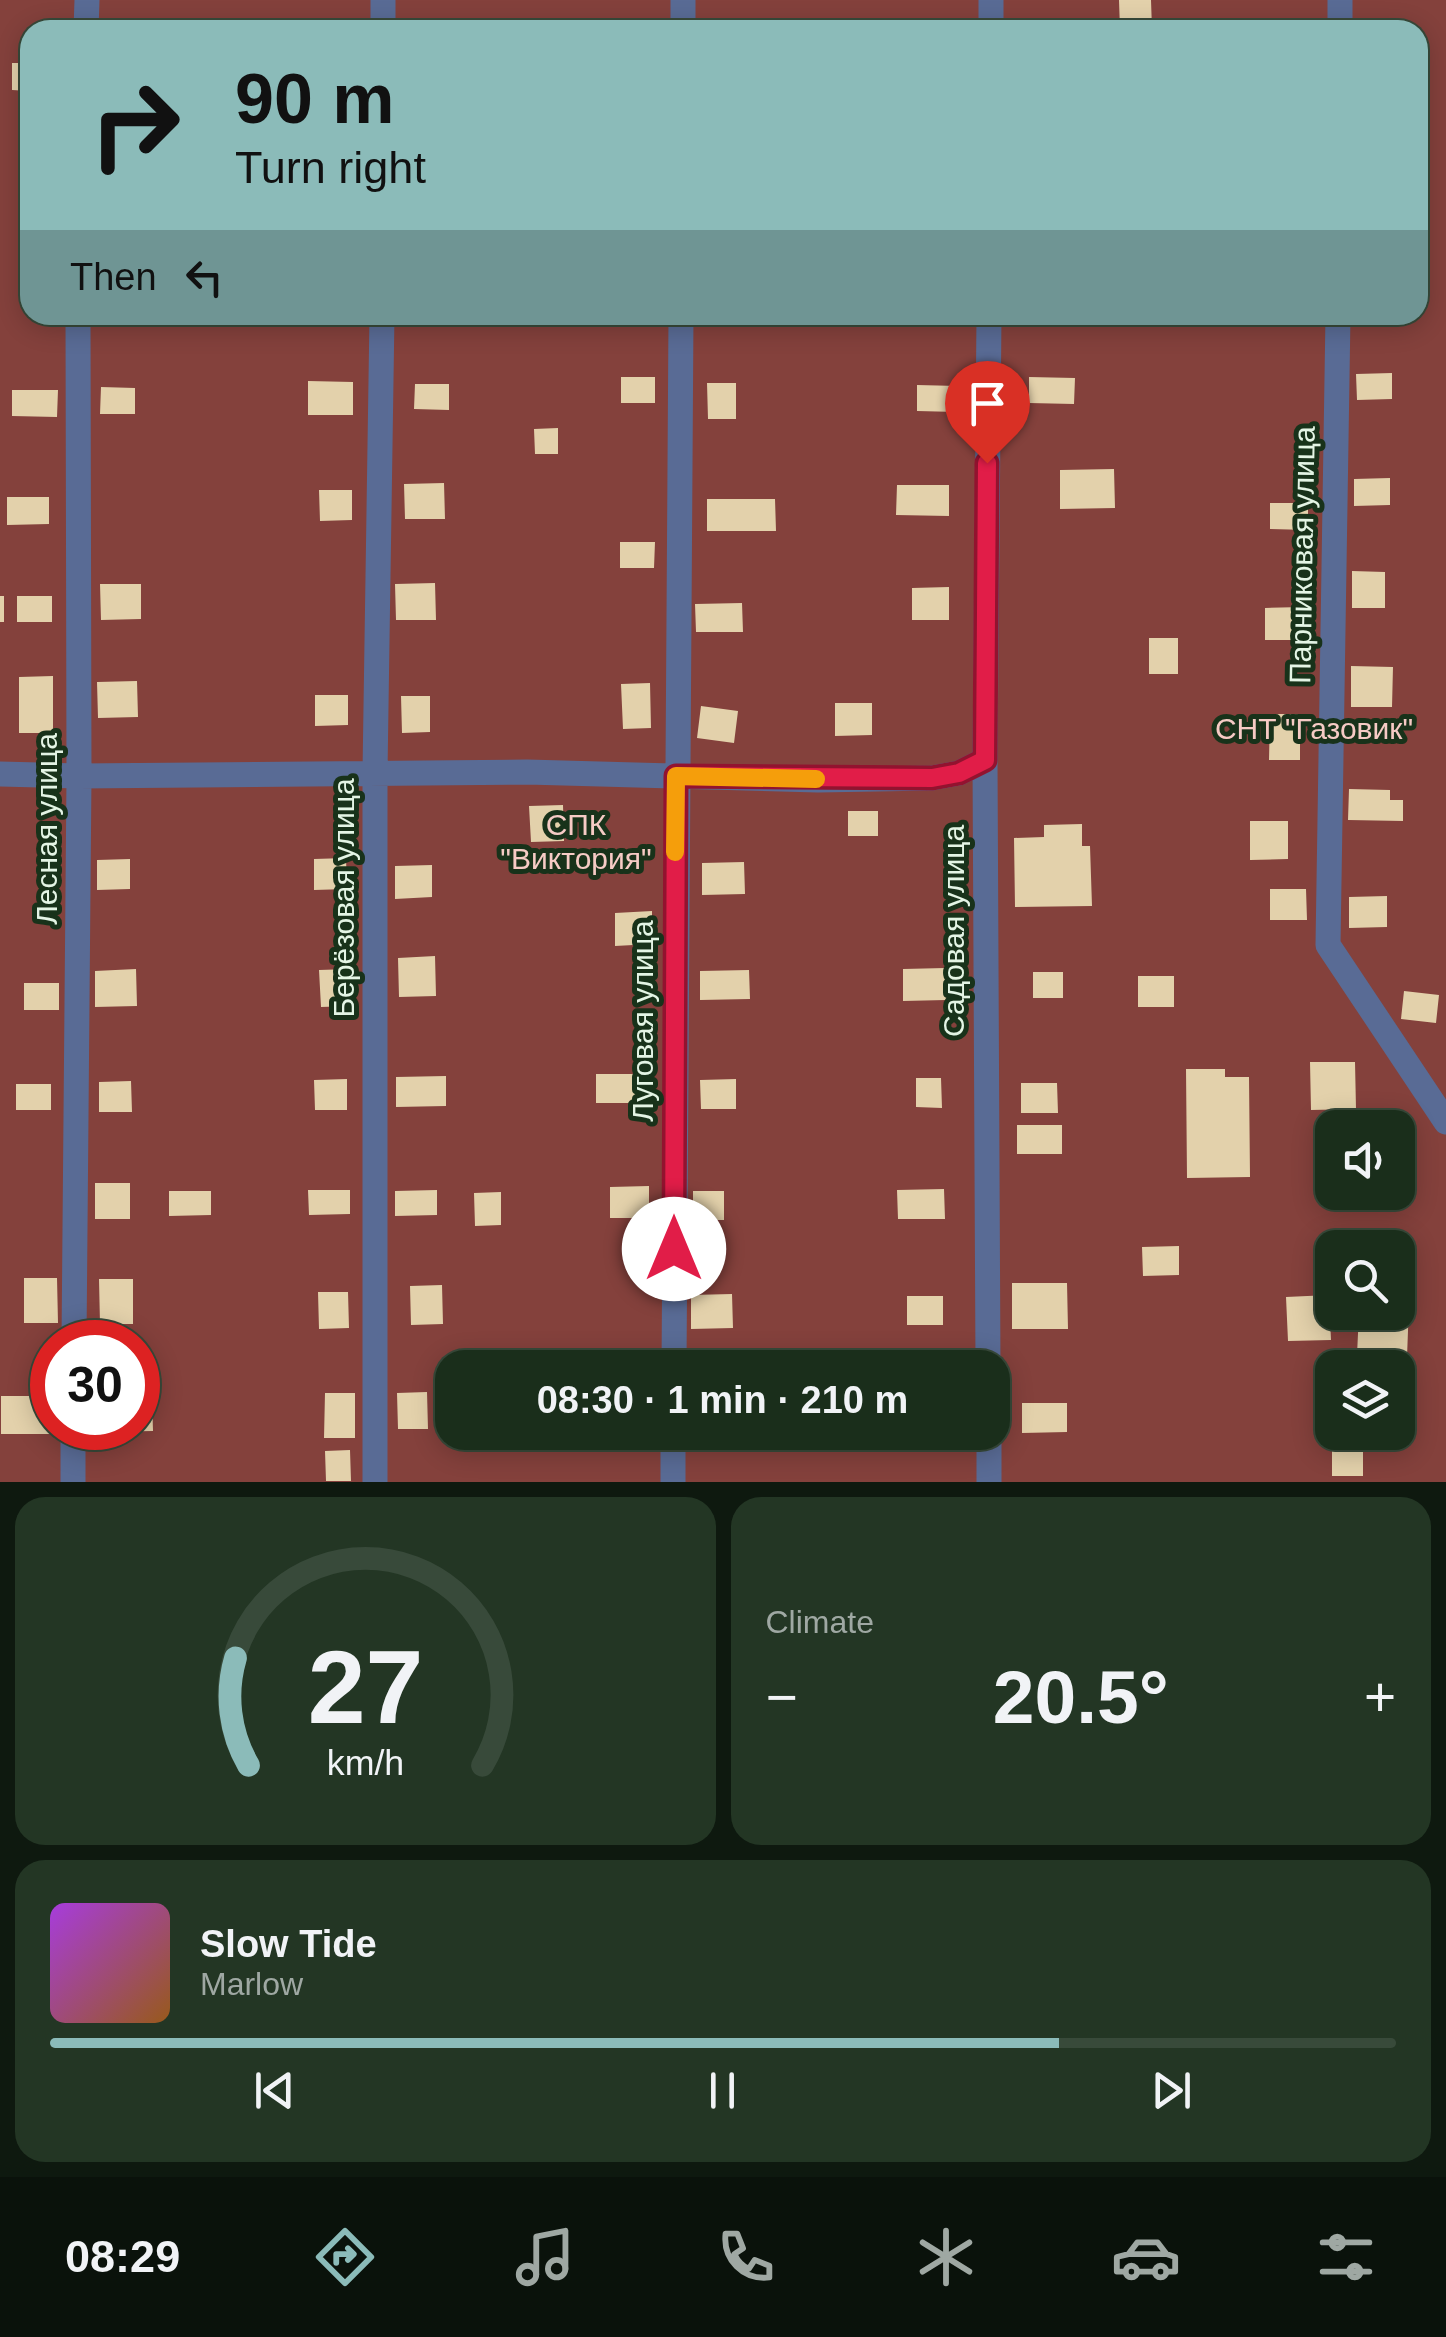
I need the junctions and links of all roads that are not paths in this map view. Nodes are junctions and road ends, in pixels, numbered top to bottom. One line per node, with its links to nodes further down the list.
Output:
1 (78, 325): 9 (street, Лесная улица)
2 (382, 325): 7 (street, Берёзовая улица)
3 (681, 325): 10 (street, Луговая улица)
4 (988, 325): 6 (street, Садовая улица)
5 (1338, 325): 11 (street, Парниковая улица)
6 (985, 760): 10 (street); 14 (street, Садовая улица)
7 (375, 772): 9 (street); 10 (street); 19 (street, Берёзовая улица)
8 (0, 774): 9 (street)
9 (80, 776): 12 (street, Лесная улица)
10 (676, 776): 13 (street, Луговая улица)
11 (1446, 1122)
12 (74, 1320)
13 (674, 1350)
14 (988, 1350)
15 (73, 1450): 18 (street)
16 (673, 1450): 20 (street)
17 (989, 1450): 21 (street)
18 (73, 1482)
19 (375, 1482)
20 (673, 1482)
21 (989, 1482)

